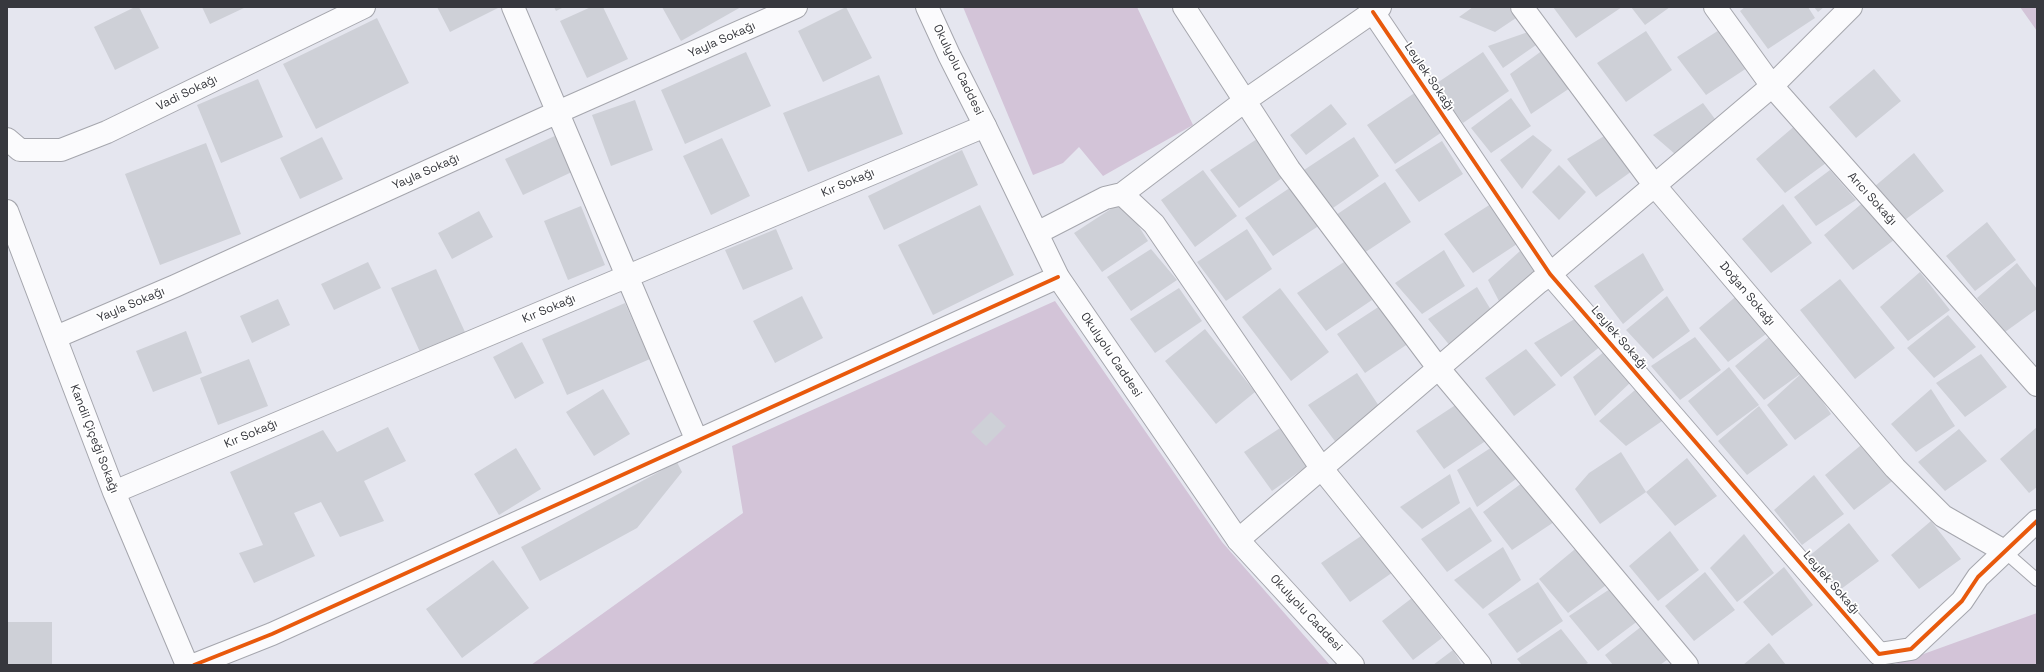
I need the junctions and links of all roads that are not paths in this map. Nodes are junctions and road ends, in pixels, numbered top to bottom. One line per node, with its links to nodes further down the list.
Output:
1 (364, 7): 14 (street, Vadi Sokağı)
2 (513, 7): 12 (street)
3 (796, 7): 12 (street, Yayla Sokağı)
4 (927, 7): 13 (street, Okulyolu Caddesi)
5 (1184, 7): 11 (street)
6 (1522, 7): 15 (street, Doğan Sokağı)
7 (1715, 7): 10 (street, Arıcı Sokağı)
8 (1851, 7): 10 (street)
9 (1376, 10): 11 (street); 19 (street, Leylek Sokağı)
10 (1772, 86): 15 (street); 24 (street, Arıcı Sokağı)
11 (1246, 100): 16 (street); 23 (street)
12 (558, 112): 20 (street); 22 (street, Yayla Sokağı)
13 (985, 126): 18 (street, Okulyolu Caddesi); 20 (street, Kır Sokağı)
14 (7, 139)
15 (1655, 186): 19 (street); 30 (street, Doğan Sokağı)
16 (1122, 194): 18 (street); 26 (street)
17 (7, 211): 22 (street, Kandil Çiçeği Sokağı)
18 (1037, 233): 21 (street, Okulyolu Caddesi)
19 (1550, 274): 23 (street); 30 (street, Leylek Sokağı)
20 (627, 276): 25 (street); 27 (street, Kır Sokağı)
21 (1058, 277): 25 (street); 29 (street, Okulyolu Caddesi)
22 (56, 337): 27 (street, Kandil Çiçeği Sokağı)
23 (1439, 369): 26 (street); 36 (street)
24 (2037, 385)
25 (697, 441): 33 (street)
26 (1322, 469): 29 (street); 35 (street)
27 (114, 492): 32 (street, Kandil Çiçeği Sokağı)
28 (2037, 521): 30 (street)
29 (1238, 540): 34 (street, Okulyolu Caddesi)
30 (2004, 551): 31 (lane)
31 (2037, 580)
32 (187, 665)
33 (194, 665)
34 (1353, 665)
35 (1480, 665)
36 (1687, 665)

